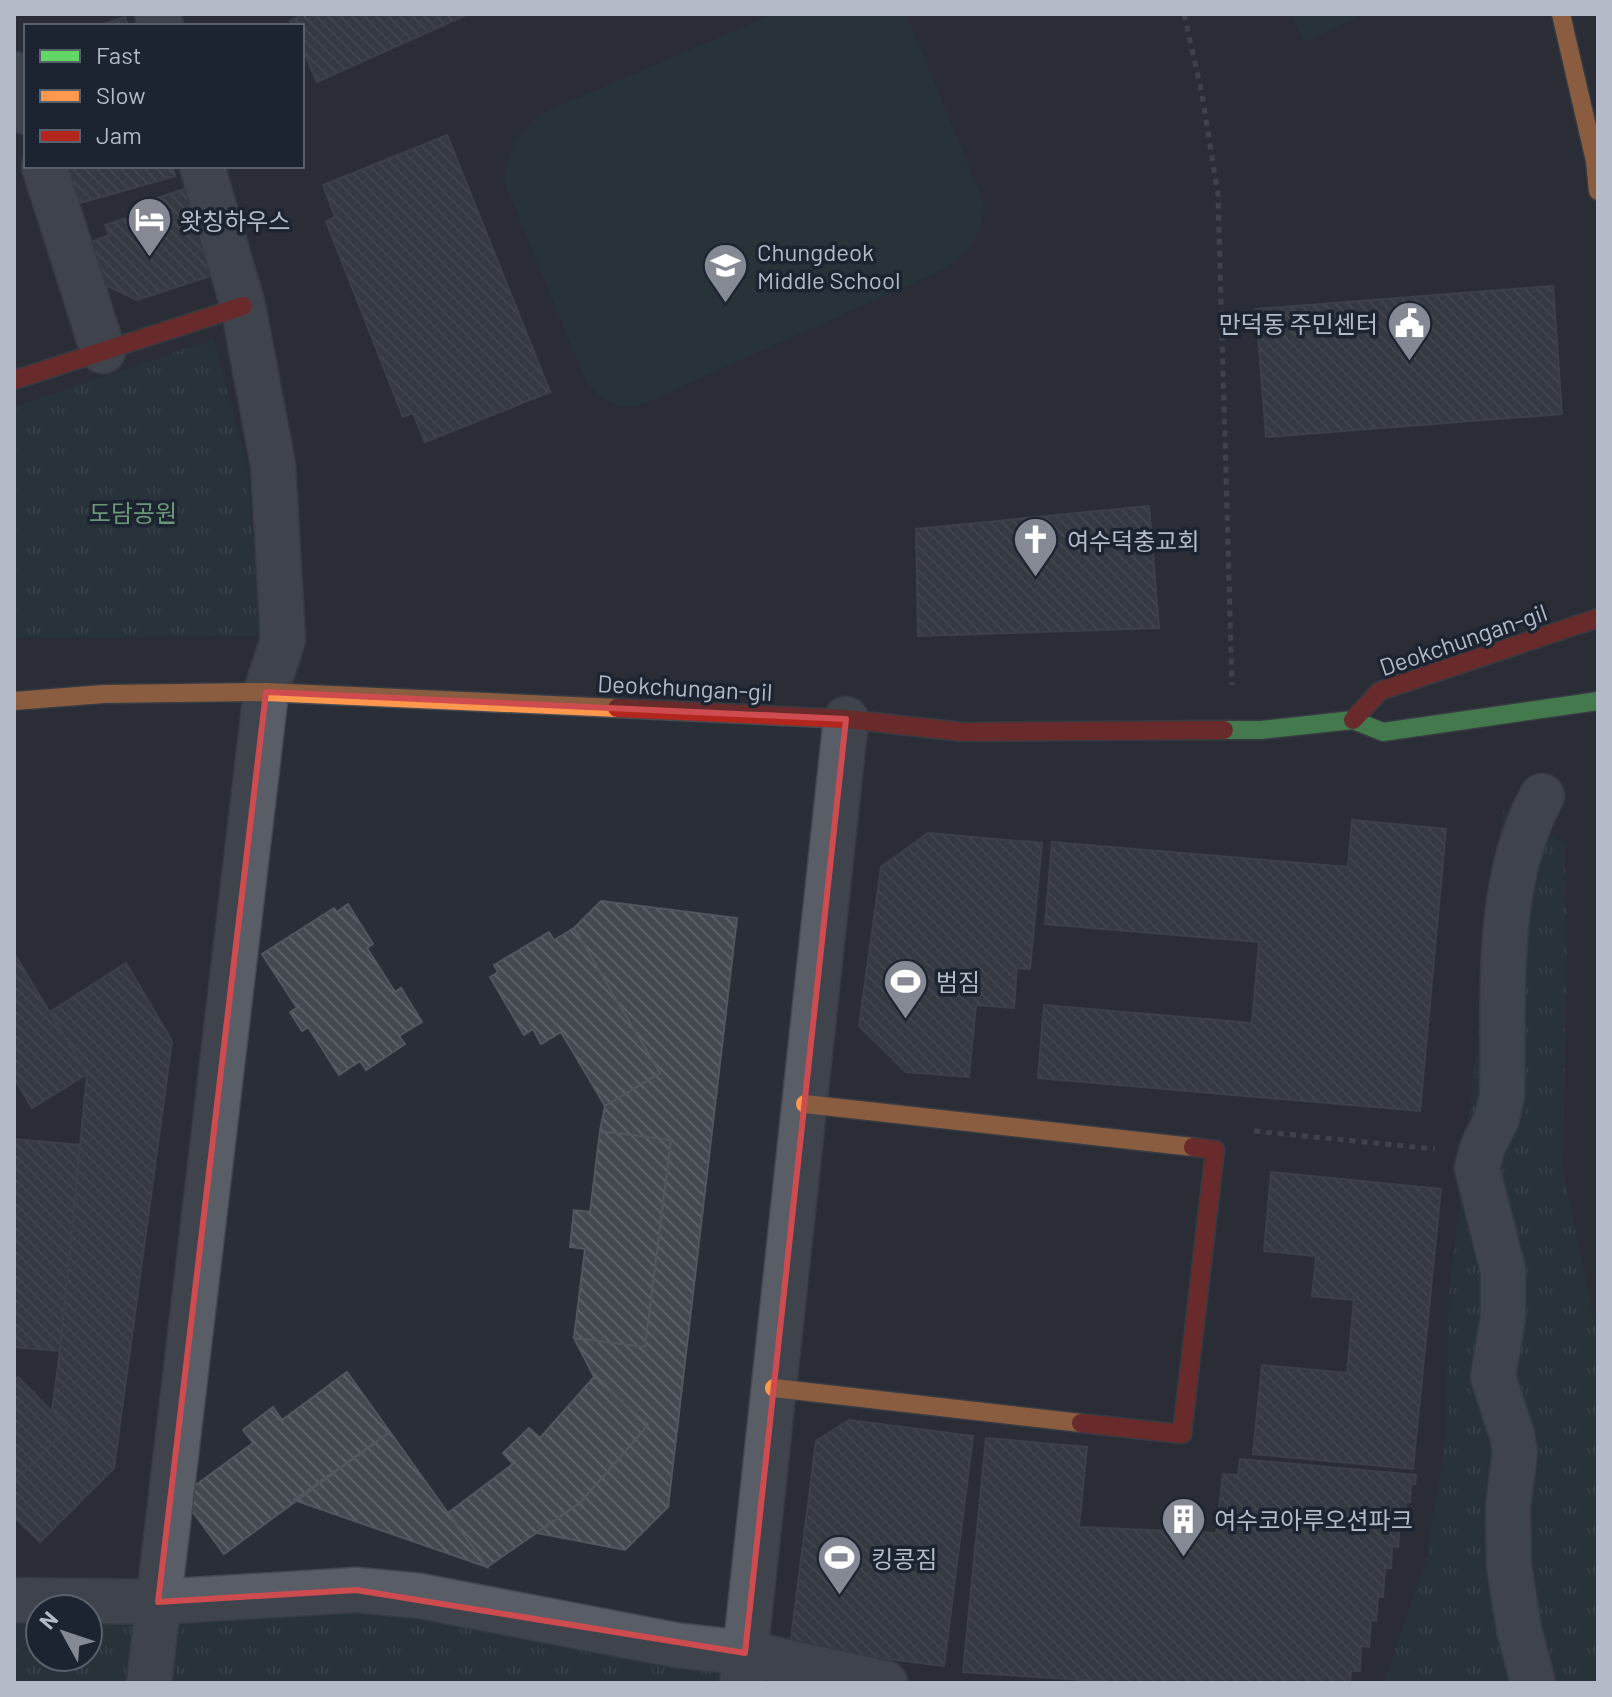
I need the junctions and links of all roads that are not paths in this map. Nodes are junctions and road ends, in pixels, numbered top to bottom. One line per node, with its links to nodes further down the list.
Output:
1 (1561, 14): 6 (street)
2 (14, 74): 3 (street)
3 (24, 106)
4 (45, 168): 8 (street)
5 (203, 168): 7 (street)
6 (1598, 191)
7 (243, 306): 8 (street); 11 (street)
8 (103, 351): 9 (street)
9 (14, 380)
10 (1598, 618): 15 (street, Deokchungan-gil)
11 (266, 692): 12 (street, Deokchungan-gil); 14 (street, Deokchungan-gil); 20 (street)
12 (14, 701)
13 (1598, 701): 15 (street, Deokchungan-gil)
14 (846, 719): 15 (street, Deokchungan-gil); 17 (street)
15 (1353, 720)
16 (1542, 796): 24 (street)
17 (805, 1104): 18 (street); 18 (street)
18 (774, 1388): 21 (street)
19 (14, 1600): 20 (street)
20 (158, 1602): 21 (street); 22 (street)
21 (744, 1668): 23 (street)
22 (149, 1683)
23 (885, 1683)
24 (1533, 1683)

